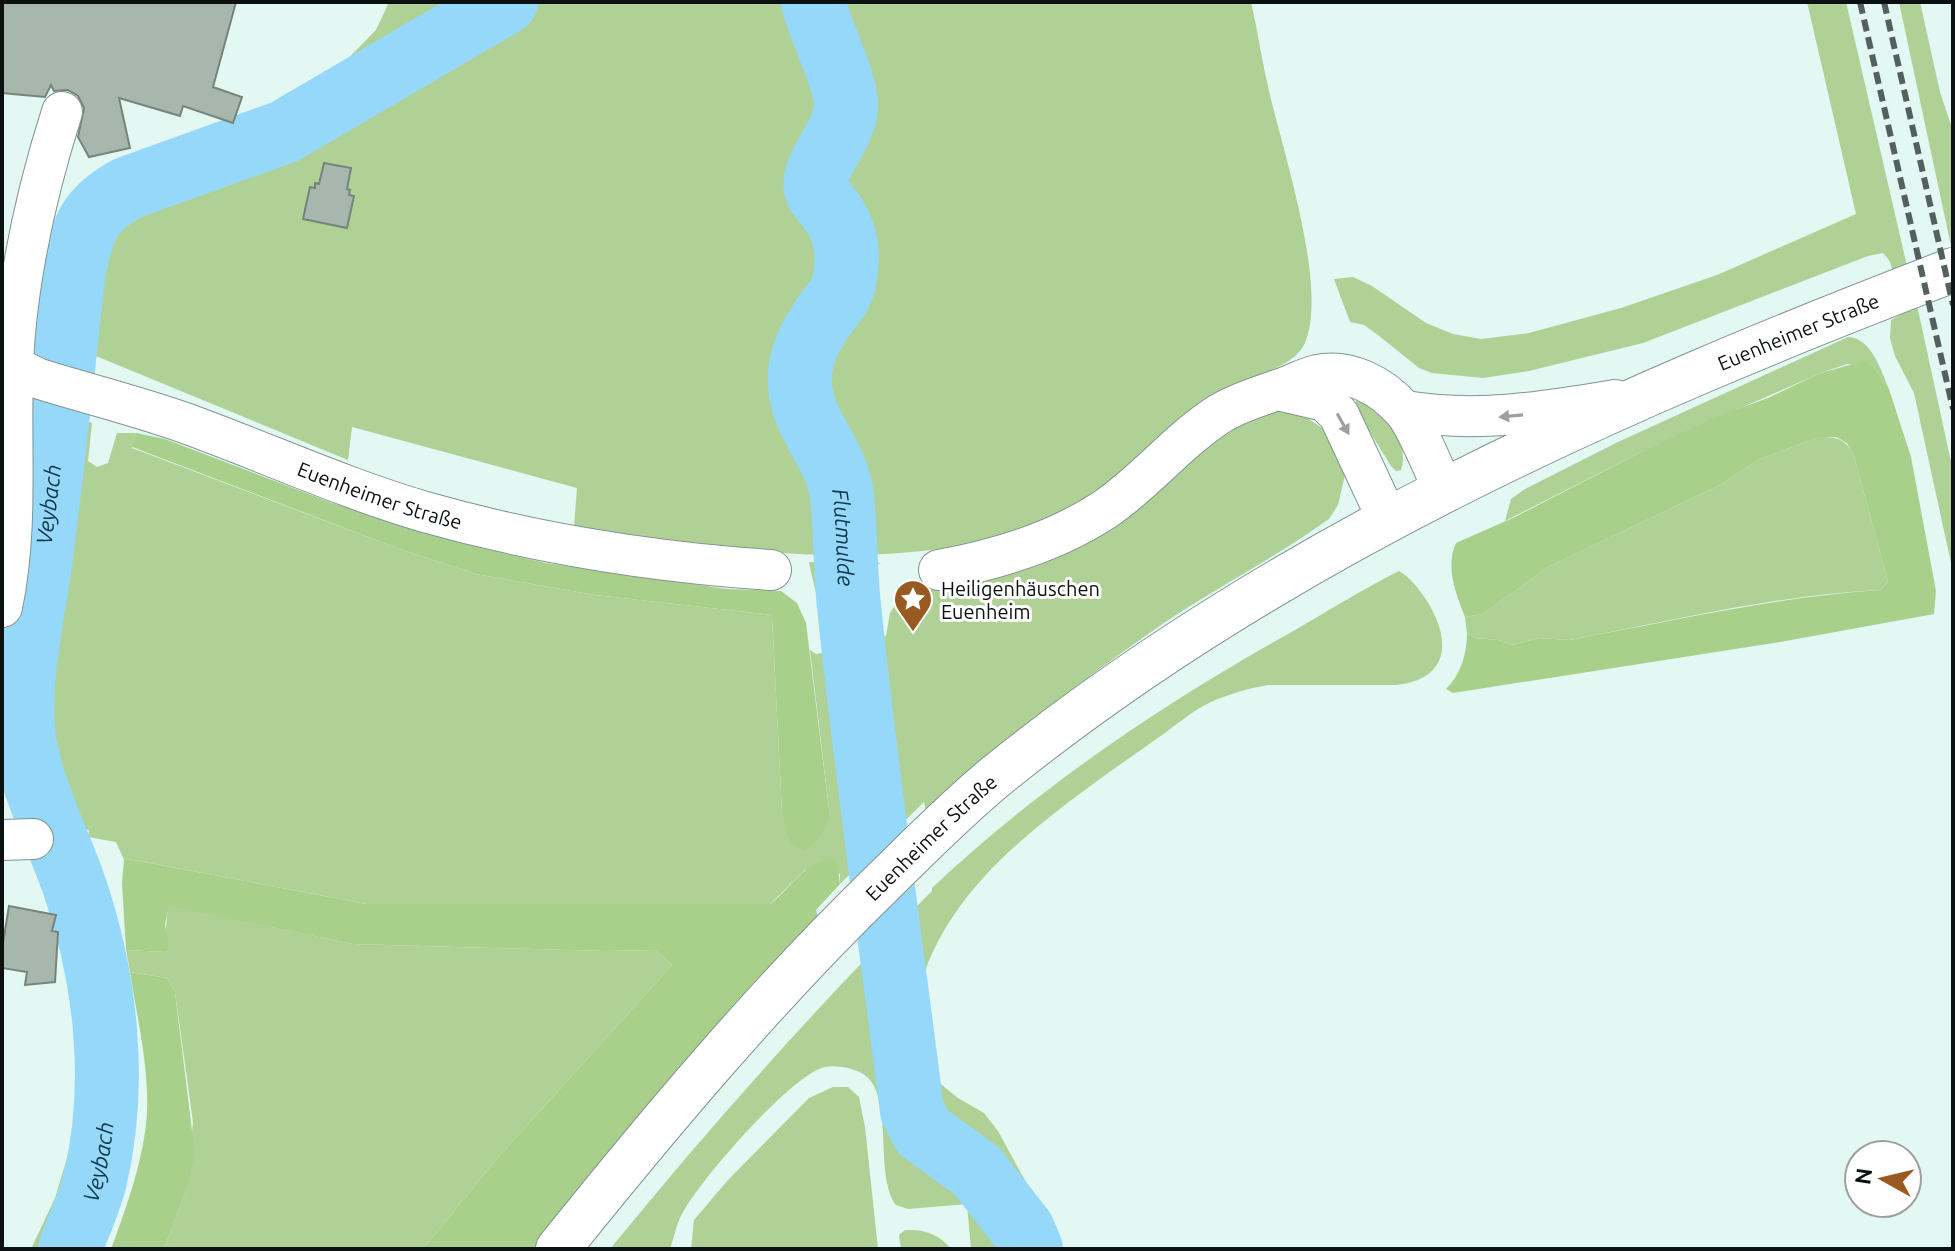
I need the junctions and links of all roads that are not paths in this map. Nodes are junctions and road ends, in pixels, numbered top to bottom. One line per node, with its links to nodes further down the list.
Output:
1 (62, 112): 3 (street)
2 (1953, 270): 5 (main road, Euenheimer Straße)
3 (17, 368): 9 (street, Euenheimer Straße); 11 (street)
4 (1278, 390): 6 (street, Euenheimer Straße); 8 (street, one-way to 8); 10 (street, Euenheimer Straße)
5 (1643, 396): 6 (street, Euenheimer Straße, one-way to 6); 7 (main road, Euenheimer Straße)
6 (1405, 411): 7 (street, Euenheimer Straße)
7 (1444, 491): 8 (main road, Euenheimer Straße)
8 (1388, 520): 12 (main road, Euenheimer Straße)
9 (771, 570)
10 (939, 570)
11 (2, 607)
12 (558, 1249)

